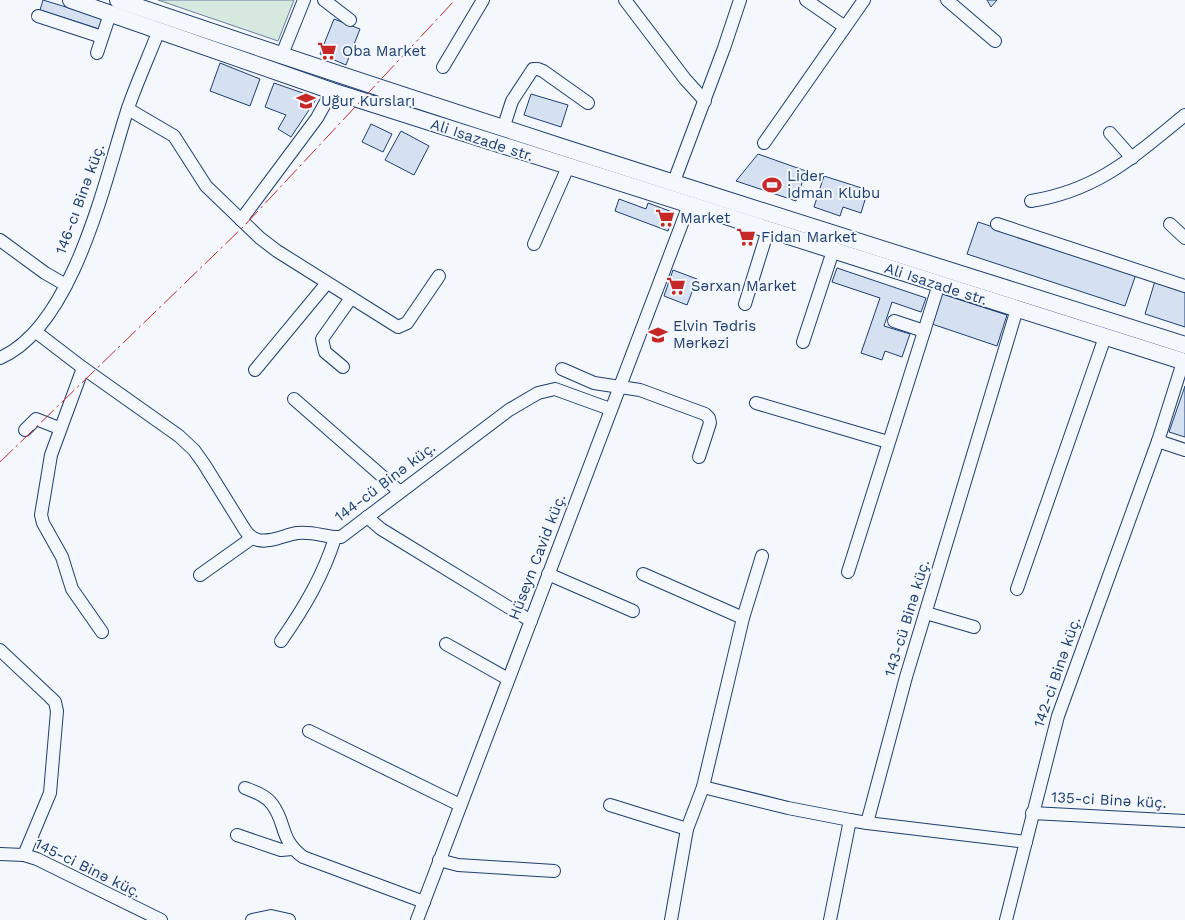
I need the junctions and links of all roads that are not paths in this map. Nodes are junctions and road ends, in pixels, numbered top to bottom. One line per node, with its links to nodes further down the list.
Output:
1 (71, 0): 10 (main road, Ali Isazade str.)
2 (304, 0): 18 (street)
3 (324, 0): 12 (street)
4 (483, 0): 19 (street)
5 (625, 0): 21 (street)
6 (740, 0): 21 (street)
7 (806, 0): 13 (street)
8 (864, 0): 13 (street)
9 (947, 0): 16 (street)
10 (114, 7): 14 (main road, Ali Isazade str.); 15 (street); 18 (main road, Ali Isazade str.)
11 (38, 16): 15 (street)
12 (350, 20)
13 (845, 27): 27 (street)
14 (159, 30): 18 (main road, Ali Isazade str.); 23 (street, 146-cı Binə küç.)
15 (102, 37): 17 (street)
16 (995, 40)
17 (97, 53)
18 (278, 64): 20 (main road, Ali Isazade str.); 25 (main road, Ali Isazade str.)
19 (443, 67)
20 (332, 91): 29 (main road, Ali Isazade str.); 33 (street)
21 (705, 101): 30 (street)
22 (588, 103): 25 (street)
23 (128, 109): 33 (street); 43 (street, 146-cı Binə küç.)
24 (1185, 115): 28 (street)
25 (503, 129): 30 (main road, Ali Isazade str.)
26 (1110, 133): 28 (street)
27 (764, 143)
28 (1132, 158): 32 (street)
29 (568, 167): 30 (main road, Ali Isazade str.); 39 (street)
30 (671, 191): 31 (main road)
31 (691, 198): 36 (main road, Ali Isazade str.); 54 (main road, Ali Isazade str.); 61 (street, Hüseyn Cavid küç.)
32 (1031, 200)
33 (241, 220): 42 (street)
34 (997, 224): 45 (street)
35 (1170, 224): 37 (street)
36 (768, 230): 40 (main road, Ali Isazade str.); 47 (street)
37 (1185, 238)
38 (0, 240): 43 (street)
39 (534, 244)
40 (833, 251): 44 (main road, Ali Isazade str.); 53 (street)
41 (439, 276): 46 (street)
42 (327, 282): 46 (street); 60 (street)
43 (66, 284): 51 (street, 146-cı Binə küç.)
44 (939, 284): 48 (main road, Ali Isazade str.); 50 (street)
45 (1185, 286)
46 (351, 298): 57 (street)
47 (744, 304)
48 (1017, 309): 52 (main road, Ali Isazade str.); 82 (street, 143-cü Binə küç.)
49 (894, 321): 50 (street)
50 (924, 331): 68 (street)
51 (36, 332): 55 (street, 146-cı Binə küç.); 58 (street)
52 (1105, 337): 56 (main road, Ali Isazade str.); 80 (street)
53 (803, 342)
54 (1185, 345)
55 (0, 358)
56 (1184, 360): 67 (street, 142-ci Binə küç.)
57 (344, 367)
58 (83, 368): 65 (street); 73 (street)
59 (562, 369): 61 (street)
60 (255, 370)
61 (618, 386): 64 (street, Hüseyn Cavid küç.); 70 (street)
62 (294, 399): 71 (street)
63 (756, 403): 68 (street)
64 (610, 409): 71 (street, 144-cü Binə küç.); 77 (street, Hüseyn Cavid küç.)
65 (60, 428): 66 (street); 86 (street)
66 (26, 430)
67 (1158, 440): 69 (street); 96 (street, 142-ci Binə küç.)
68 (888, 442): 76 (street)
69 (1185, 450)
70 (699, 458)
71 (399, 491): 72 (street, 144-cü Binə küç.)
72 (367, 517): 74 (street, 144-cü Binə küç.); 84 (street)
73 (252, 538): 74 (street, 144-cü Binə küç.); 79 (street)
74 (335, 538): 87 (street)
75 (762, 556): 83 (street)
76 (848, 572)
77 (548, 574): 81 (street); 84 (street, Hüseyn Cavid küç.)
78 (644, 574): 83 (street)
79 (200, 576)
80 (1017, 589)
81 (634, 610)
82 (926, 613): 85 (street); 99 (street, 143-cü Binə küç.)
83 (743, 618): 92 (street)
84 (530, 621): 90 (street, Hüseyn Cavid küç.)
85 (974, 627)
86 (102, 632)
87 (281, 641)
88 (446, 644): 90 (street)
89 (0, 650): 105 (street)
90 (508, 679): 94 (street, Hüseyn Cavid küç.)
91 (309, 731): 94 (street)
92 (702, 787): 98 (street); 100 (street)
93 (245, 788): 103 (street)
94 (460, 805): 106 (street, Hüseyn Cavid küç.)
95 (610, 805): 100 (street)
96 (1032, 813): 97 (street, 135-ci Binə küç.); 102 (street, 142-ci Binə küç.)
97 (1185, 819)
98 (850, 820): 99 (street); 114 (street)
99 (868, 824): 102 (street)
100 (688, 829): 113 (street)
101 (237, 835): 103 (street)
102 (1026, 842): 115 (street, 142-ci Binə küç.)
103 (292, 849): 108 (street)
104 (0, 854): 105 (street, 145-ci Binə küç.)
105 (24, 855): 109 (street, 145-ci Binə küç.)
106 (439, 860): 107 (street); 108 (street, Hüseyn Cavid küç.)
107 (554, 871)
108 (424, 902): 112 (street, Hüseyn Cavid küç.)
109 (161, 920)
110 (252, 920): 111 (street)
111 (289, 920)
112 (417, 920)
113 (671, 920)
114 (830, 920)
115 (1006, 920)

